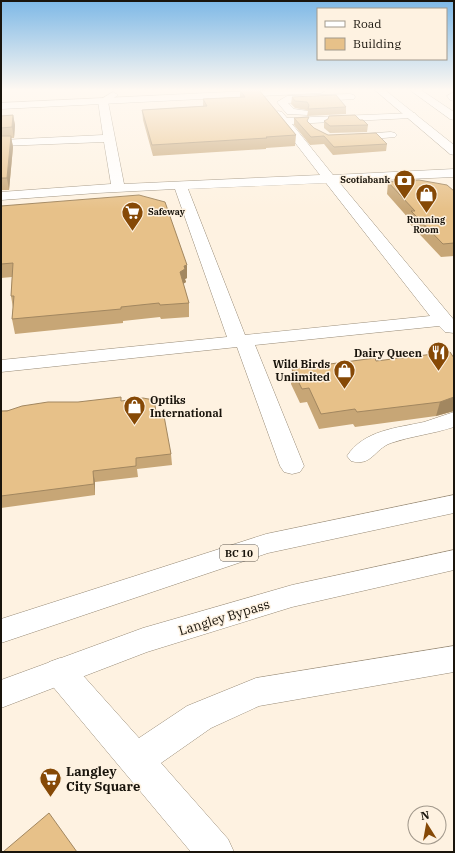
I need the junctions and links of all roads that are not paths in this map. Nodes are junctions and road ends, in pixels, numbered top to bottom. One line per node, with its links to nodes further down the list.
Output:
1 (109, 130): 6 (main road)
2 (291, 130): 14 (main road)
3 (429, 130): 12 (main road)
4 (438, 130): 8 (main road)
5 (391, 135): 7 (main road)
6 (109, 138): 10 (main road); 17 (main road)
7 (334, 139)
8 (454, 139)
9 (1, 144): 10 (main road)
10 (19, 144): 11 (main road)
11 (1, 147)
12 (454, 151)
13 (454, 173): 14 (main road)
14 (329, 179): 15 (main road); 18 (main road)
15 (180, 185): 17 (main road); 21 (main road)
16 (430, 187): 18 (main road)
17 (118, 188): 19 (main road)
18 (356, 192): 20 (main road)
19 (1, 196)
20 (449, 325): 21 (main road)
21 (241, 341): 22 (main road); 25 (main road)
22 (1, 366)
23 (454, 419): 24 (main road)
24 (359, 456)
25 (292, 466)
26 (454, 504): 28 (main road, BC 10)
27 (454, 560): 30 (main road, Langley Bypass)
28 (1, 631)
29 (454, 659): 32 (main road)
30 (60, 672): 31 (main road, Langley Bypass); 32 (main road)
31 (1, 694)
32 (136, 760): 33 (main road)
33 (215, 852)

